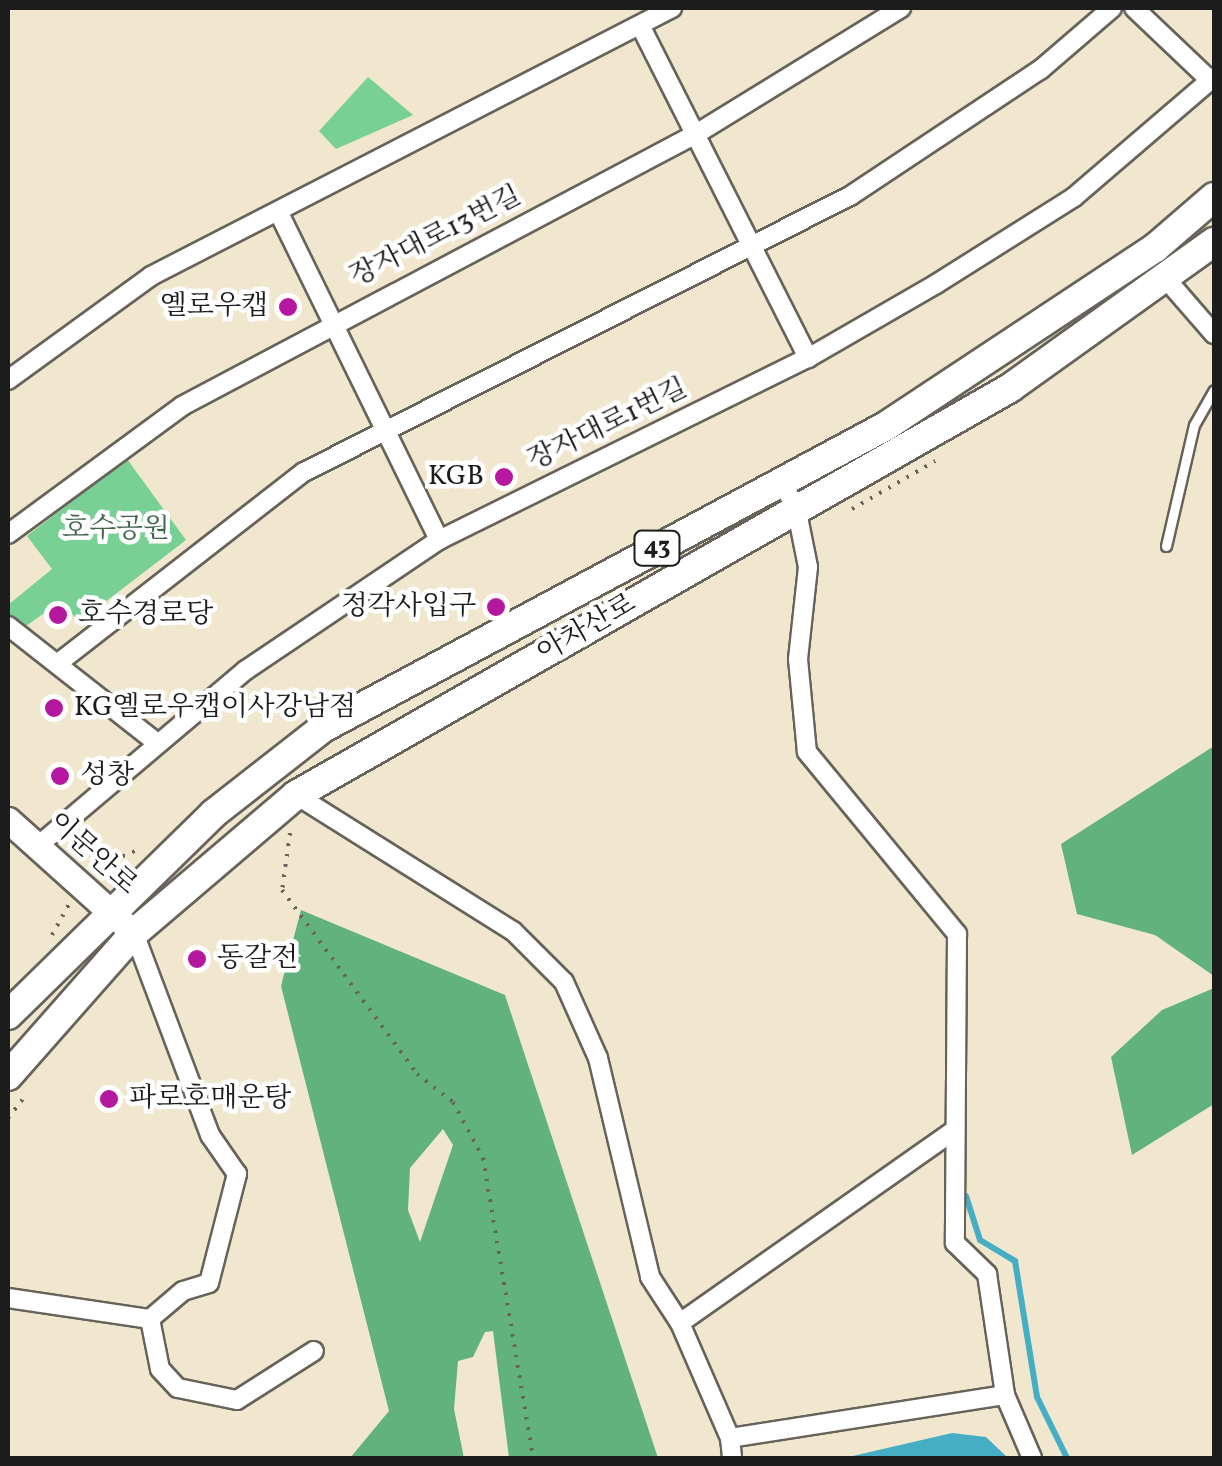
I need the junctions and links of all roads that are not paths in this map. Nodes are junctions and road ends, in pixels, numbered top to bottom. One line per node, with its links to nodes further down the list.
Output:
1 (672, 8): 5 (street)
2 (901, 8): 7 (street, 장자대로13번길)
3 (1112, 8): 11 (street)
4 (1134, 8): 6 (street)
5 (641, 26): 7 (street); 9 (street)
6 (1212, 78): 15 (street, 장자대로1번길)
7 (696, 134): 11 (street); 13 (street, 장자대로13번길)
8 (1214, 197): 19 (main road, 아차산로 / 43)
9 (279, 213): 13 (street); 16 (street)
10 (1214, 242): 12 (main road, 아차산로 / 43)
11 (751, 249): 15 (street); 18 (street)
12 (1167, 280): 14 (street); 20 (main road, 아차산로 / 43)
13 (333, 320): 18 (street); 21 (street, 장자대로13번길)
14 (1214, 334)
15 (808, 358): 22 (street, 장자대로1번길)
16 (8, 380)
17 (1214, 390): 23 (lane)
18 (389, 430): 22 (street); 25 (street)
19 (781, 482): 20 (street); 30 (main road, 아차산로 / 43)
20 (796, 510): 27 (main road, 아차산로 / 43); 34 (street)
21 (8, 534)
22 (439, 540): 26 (street, 장자대로1번길)
23 (1166, 546)
24 (8, 626): 25 (street)
25 (57, 664): 26 (street)
26 (156, 742): 29 (street, 장자대로1번길)
27 (294, 808): 31 (main road, 아차산로 / 43); 37 (street)
28 (11, 830): 29 (street, 이문안로)
29 (40, 844): 30 (street, 이문안로)
30 (109, 909): 31 (street, 이문안로); 32 (main road, 아차산로 / 43)
31 (134, 934): 33 (main road, 아차산로 / 43); 36 (street)
32 (8, 1015)
33 (20, 1082)
34 (955, 1130): 37 (street); 39 (street)
35 (8, 1298): 36 (street)
36 (150, 1319): 38 (street)
37 (680, 1323): 40 (street)
38 (314, 1351)
39 (1005, 1396): 40 (street); 42 (street)
40 (730, 1438): 41 (street)
41 (732, 1458)
42 (1032, 1458)

